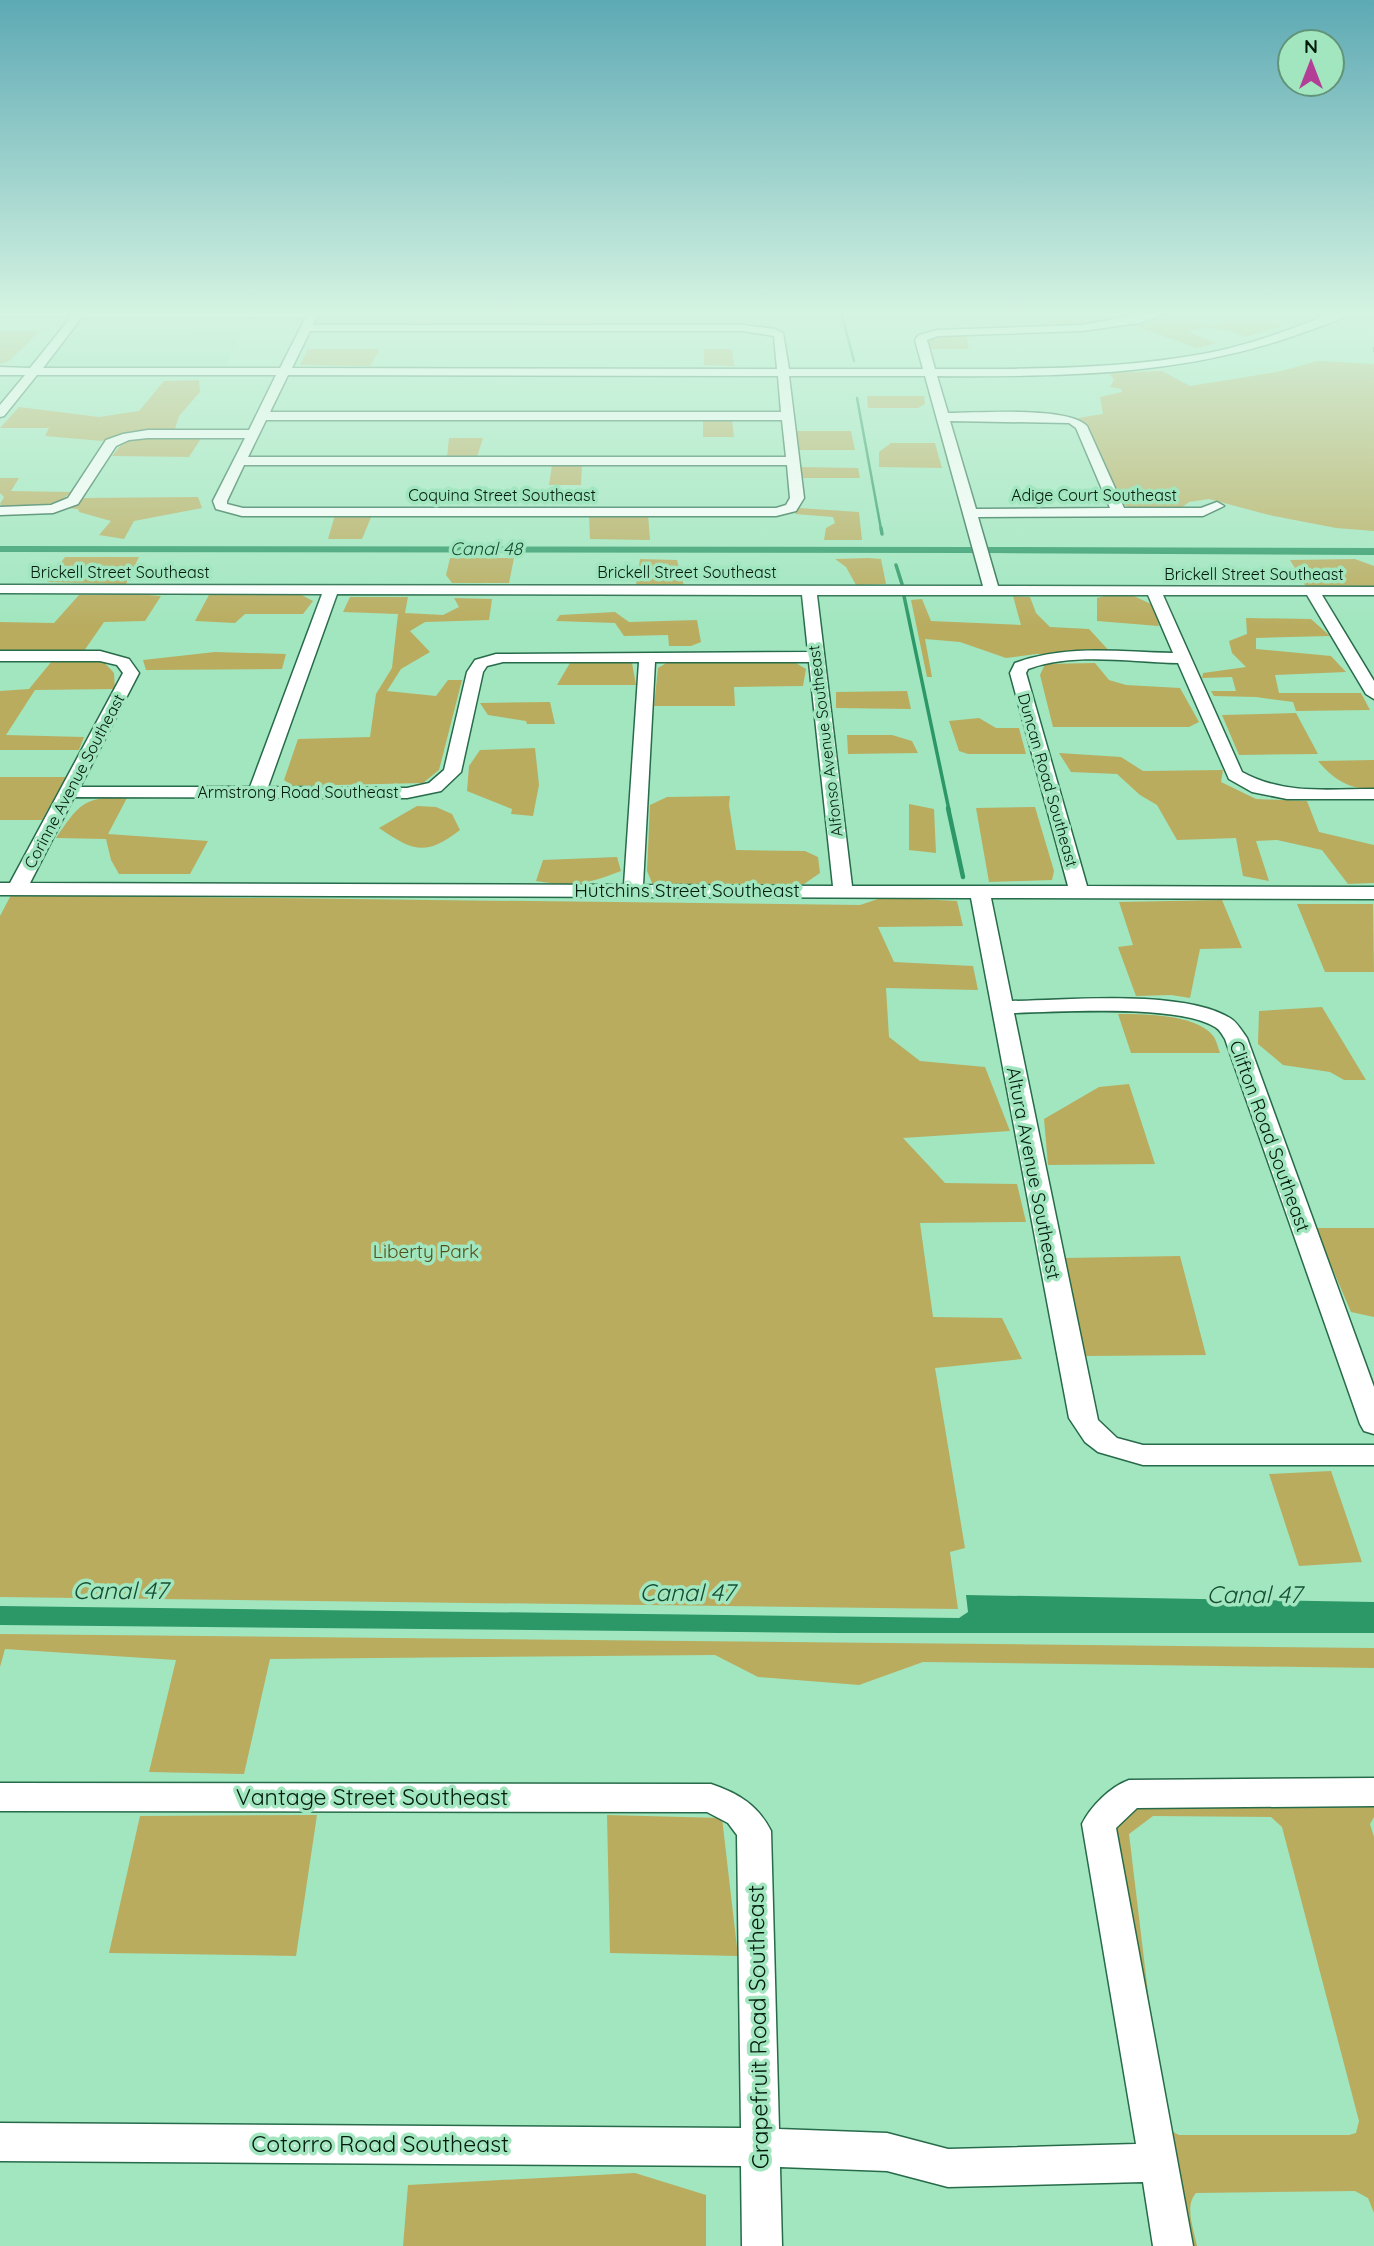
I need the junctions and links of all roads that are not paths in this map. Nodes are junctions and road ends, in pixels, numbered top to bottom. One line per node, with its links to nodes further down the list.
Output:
1 (262, 416): 5 (street)
2 (789, 416): 7 (street)
3 (943, 416): 11 (street)
4 (1036, 417): 10 (street)
5 (252, 434): 6 (street); 9 (street)
6 (240, 461): 7 (street); 7 (street, Coquina Street Southeast)
7 (793, 461)
8 (1217, 506): 10 (street, Adige Court Southeast)
9 (0, 511)
10 (1119, 512): 11 (street, Adige Court Southeast)
11 (970, 513): 15 (street)
12 (0, 589): 13 (street, Brickell Street Southeast)
13 (331, 589): 14 (street, Brickell Street Southeast); 25 (street)
14 (809, 590): 15 (street, Brickell Street Southeast); 20 (street, Alfonso Avenue Southeast)
15 (992, 590): 17 (street, Brickell Street Southeast)
16 (1312, 591): 17 (street, Brickell Street Southeast); 18 (street, Brickell Street Southeast); 23 (street)
17 (1154, 592): 22 (street)
18 (1374, 592)
19 (0, 656): 24 (street, Corinne Avenue Southeast)
20 (814, 657): 21 (street, Armstrong Road Southeast); 29 (street, Alfonso Avenue Southeast)
21 (647, 658): 25 (street, Armstrong Road Southeast); 28 (street)
22 (1184, 658): 26 (street); 30 (street, Duncan Road Southeast)
23 (1374, 694)
24 (69, 792): 25 (street, Armstrong Road Southeast); 27 (street, Corinne Avenue Southeast)
25 (257, 792)
26 (1374, 794)
27 (8, 889): 28 (street, Hutchins Street Southeast)
28 (633, 890): 29 (street, Hutchins Street Southeast)
29 (843, 891): 31 (street, Hutchins Street Southeast)
30 (1079, 891): 31 (street, Hutchins Street Southeast); 32 (street, Hutchins Street Southeast)
31 (980, 892): 33 (street, Altura Avenue Southeast)
32 (1374, 892)
33 (1001, 1007): 34 (street, Clifton Road Southeast); 35 (street, Altura Avenue Southeast)
34 (1374, 1424)
35 (1374, 1455)
36 (1374, 1792): 41 (street)
37 (0, 1797): 38 (street, Vantage Street Southeast)
38 (740, 1813): 40 (street, Grapefruit Road Southeast)
39 (0, 2142): 40 (street, Cotorro Road Southeast)
40 (761, 2147): 41 (street, Cotorro Road Southeast); 42 (street, Grapefruit Road Southeast)
41 (1158, 2163): 43 (street)
42 (762, 2246)
43 (1173, 2246)

